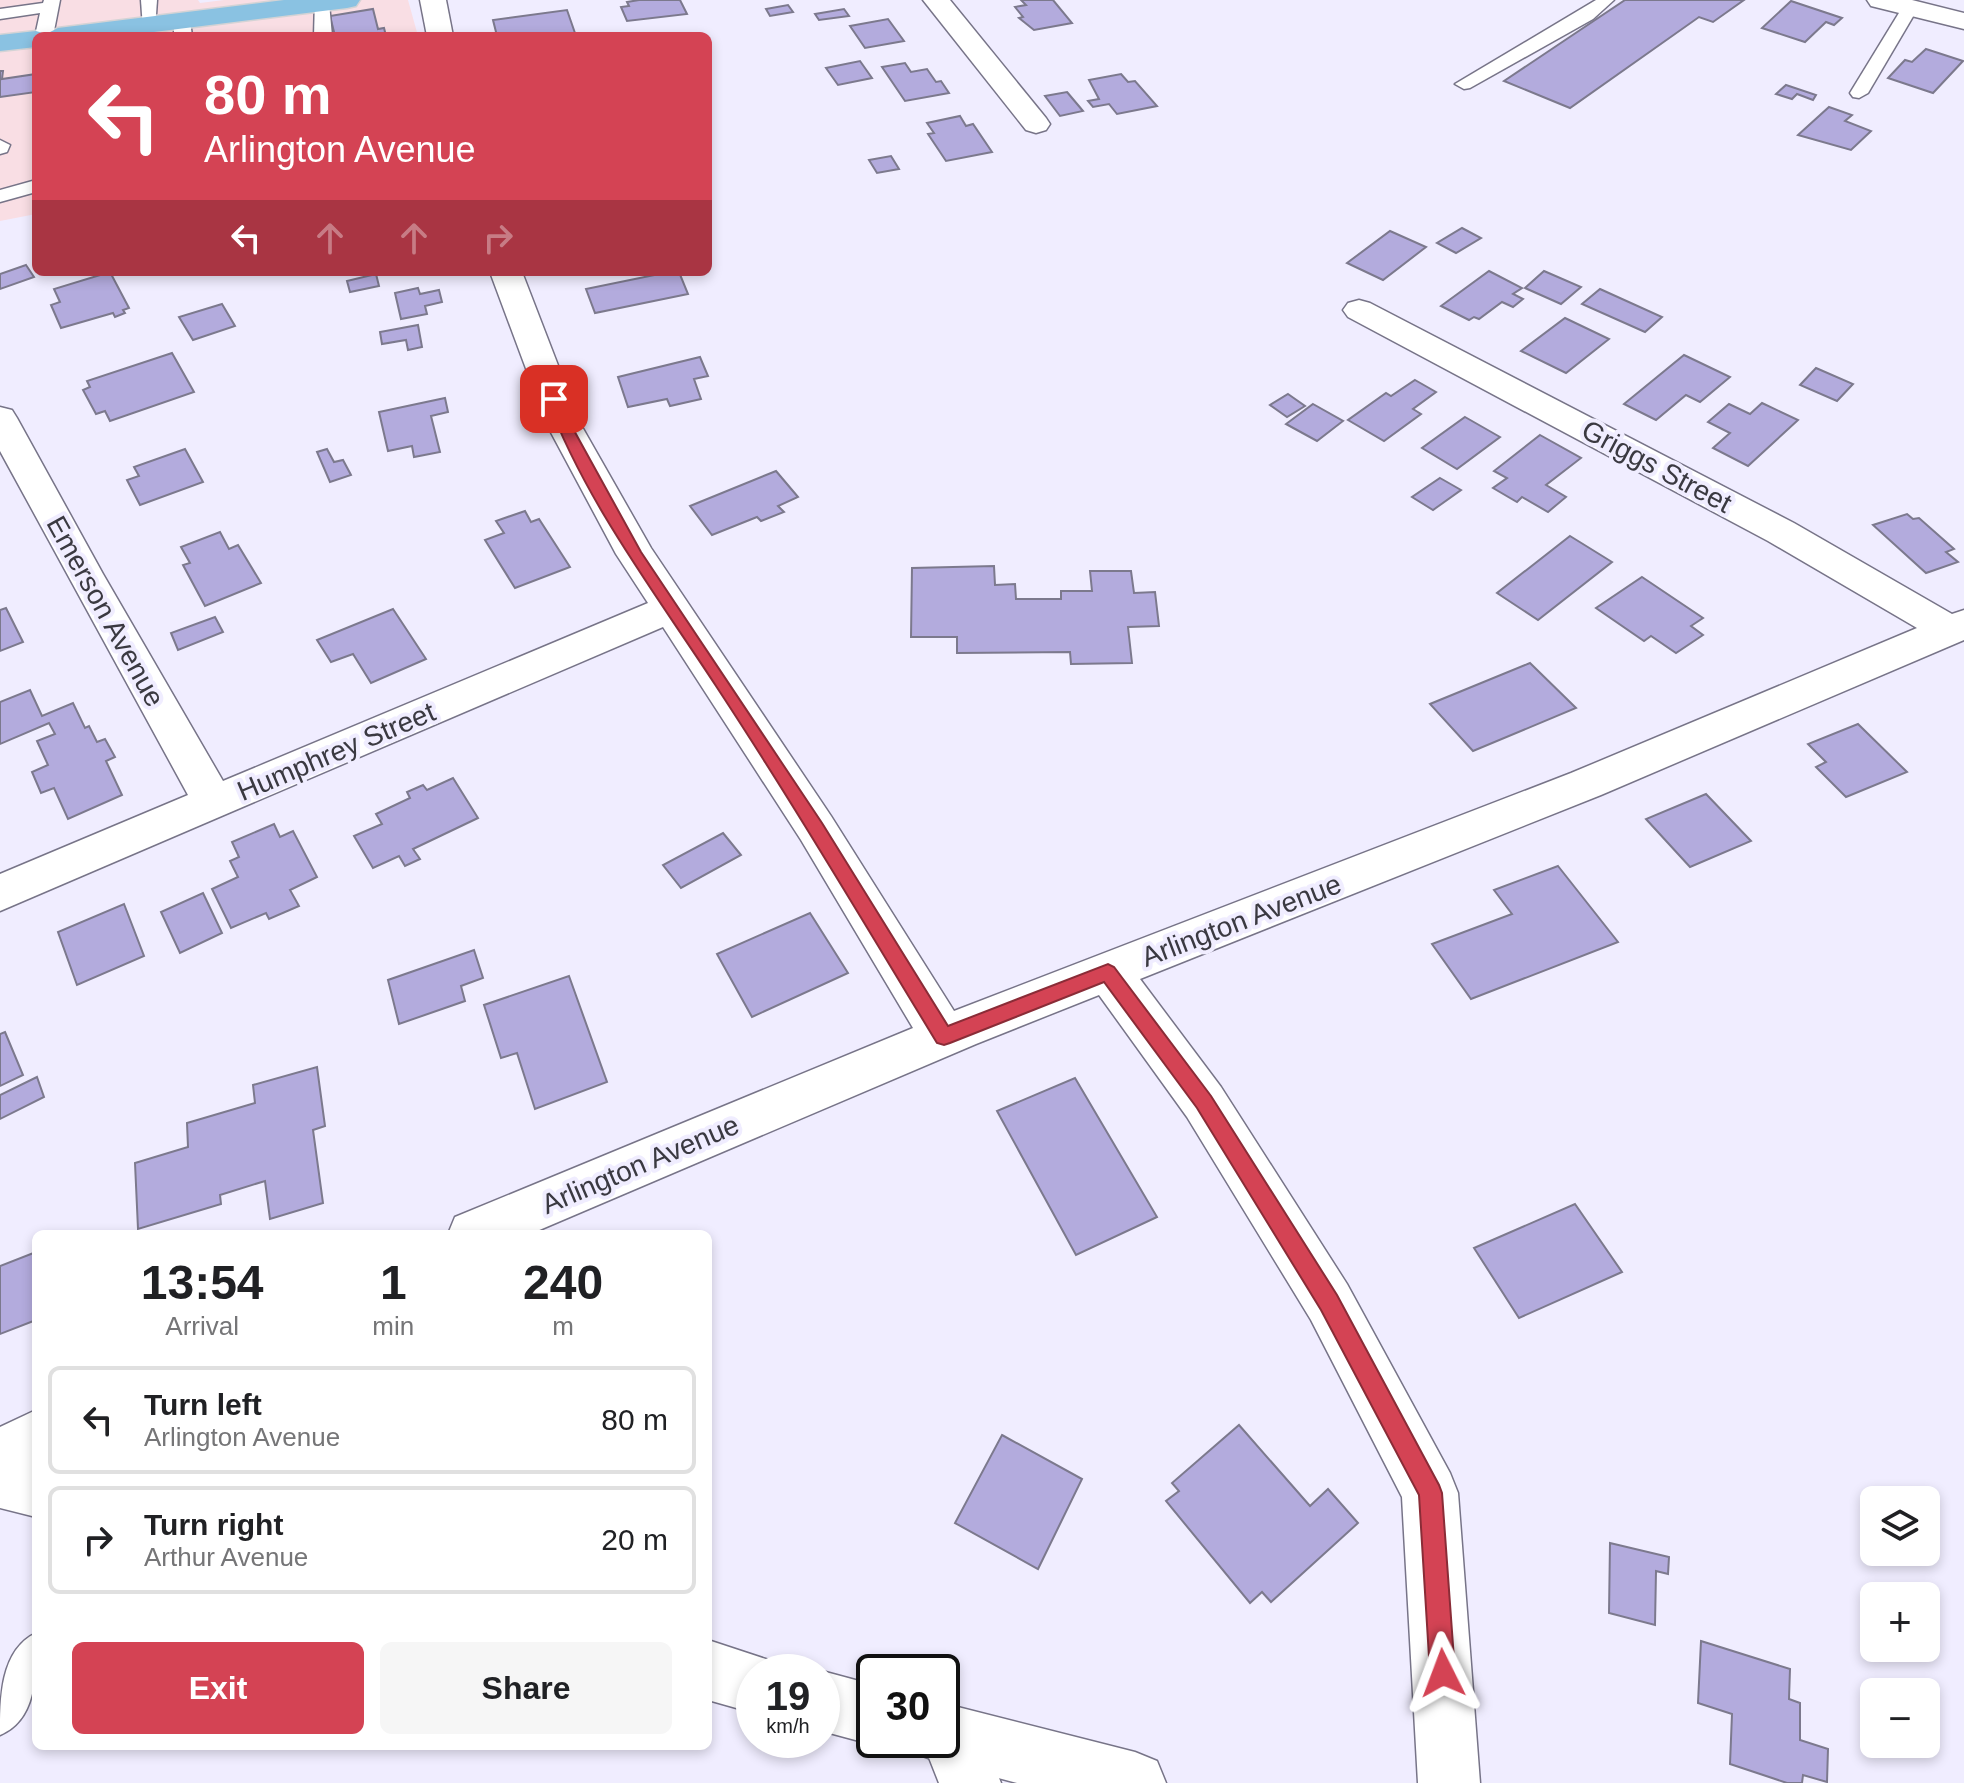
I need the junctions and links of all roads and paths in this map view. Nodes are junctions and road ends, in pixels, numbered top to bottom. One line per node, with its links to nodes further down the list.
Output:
1 (433, 0): 15 (street)
2 (936, 0): 20 (street)
3 (1606, 0): 18 (lane)
4 (1880, 0): 7 (street)
5 (334, 2): 11 (main road); 14 (lane)
6 (51, 4): 9 (lane); 12 (lane)
7 (1910, 8): 10 (street); 19 (lane)
8 (149, 12): 11 (main road); 13 (main road)
9 (0, 14)
10 (1964, 21)
11 (182, 28)
12 (45, 32)
13 (73, 32)
14 (324, 32)
15 (439, 32)
16 (32, 39): 17 (main road)
17 (0, 43)
18 (1464, 84)
19 (1859, 93)
20 (1036, 124)
21 (32, 187): 22 (lane)
22 (0, 196)
23 (508, 276): 26 (street)
24 (1359, 310): 27 (street, Griggs Street)
25 (0, 418): 28 (street, Emerson Avenue)
26 (672, 608): 28 (street, Humphrey Street); 31 (street)
27 (1957, 627): 30 (street, Arlington Avenue)
28 (214, 803): 29 (street, Humphrey Street)
29 (0, 893)
30 (1108, 972): 31 (street, Arlington Avenue); 43 (street)
31 (944, 1037): 32 (street, Arlington Avenue)
32 (483, 1230)
33 (32, 1439): 34 (street)
34 (0, 1457)
35 (0, 1480): 36 (street)
36 (32, 1488)
37 (32, 1659): 40 (lane)
38 (712, 1671): 39 (street)
39 (736, 1678)
40 (0, 1716)
41 (960, 1751): 42 (street)
42 (1135, 1783)
43 (1449, 1783)

